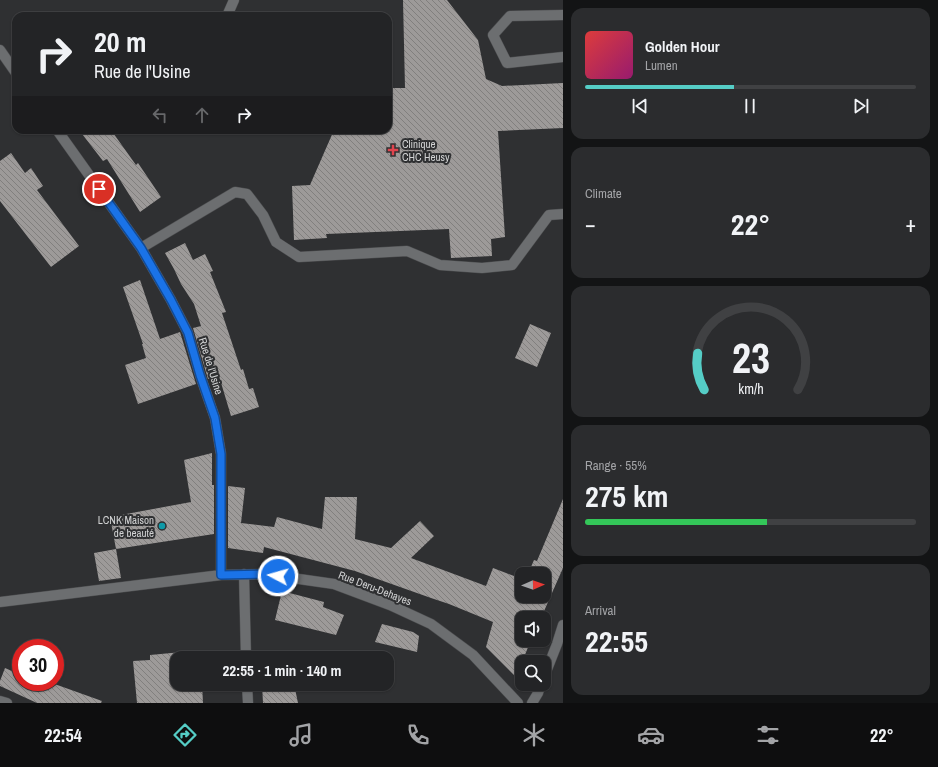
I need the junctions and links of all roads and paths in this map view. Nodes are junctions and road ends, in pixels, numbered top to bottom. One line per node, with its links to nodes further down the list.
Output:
1 (234, 0): 2 (street)
2 (229, 12)
3 (563, 15): 5 (street)
4 (0, 50): 6 (street)
5 (563, 58)
6 (12, 67)
7 (60, 134): 9 (street, Rue de l'Usine)
8 (563, 214): 9 (street)
9 (141, 248): 11 (street, Rue de l'Usine)
10 (244, 574): 11 (street, Rue Deru-Dehayes); 15 (street); 22 (street, Rue Deru-Dehayes)
11 (221, 575): 12 (street, Rue Deru-Dehayes)
12 (0, 602)
13 (563, 625): 14 (street)
14 (560, 644): 16 (street)
15 (246, 651)
16 (551, 663)
17 (247, 691): 21 (street)
18 (539, 691): 23 (street)
19 (0, 701): 20 (street)
20 (7, 703)
21 (248, 703)
22 (518, 703)
23 (532, 703)

